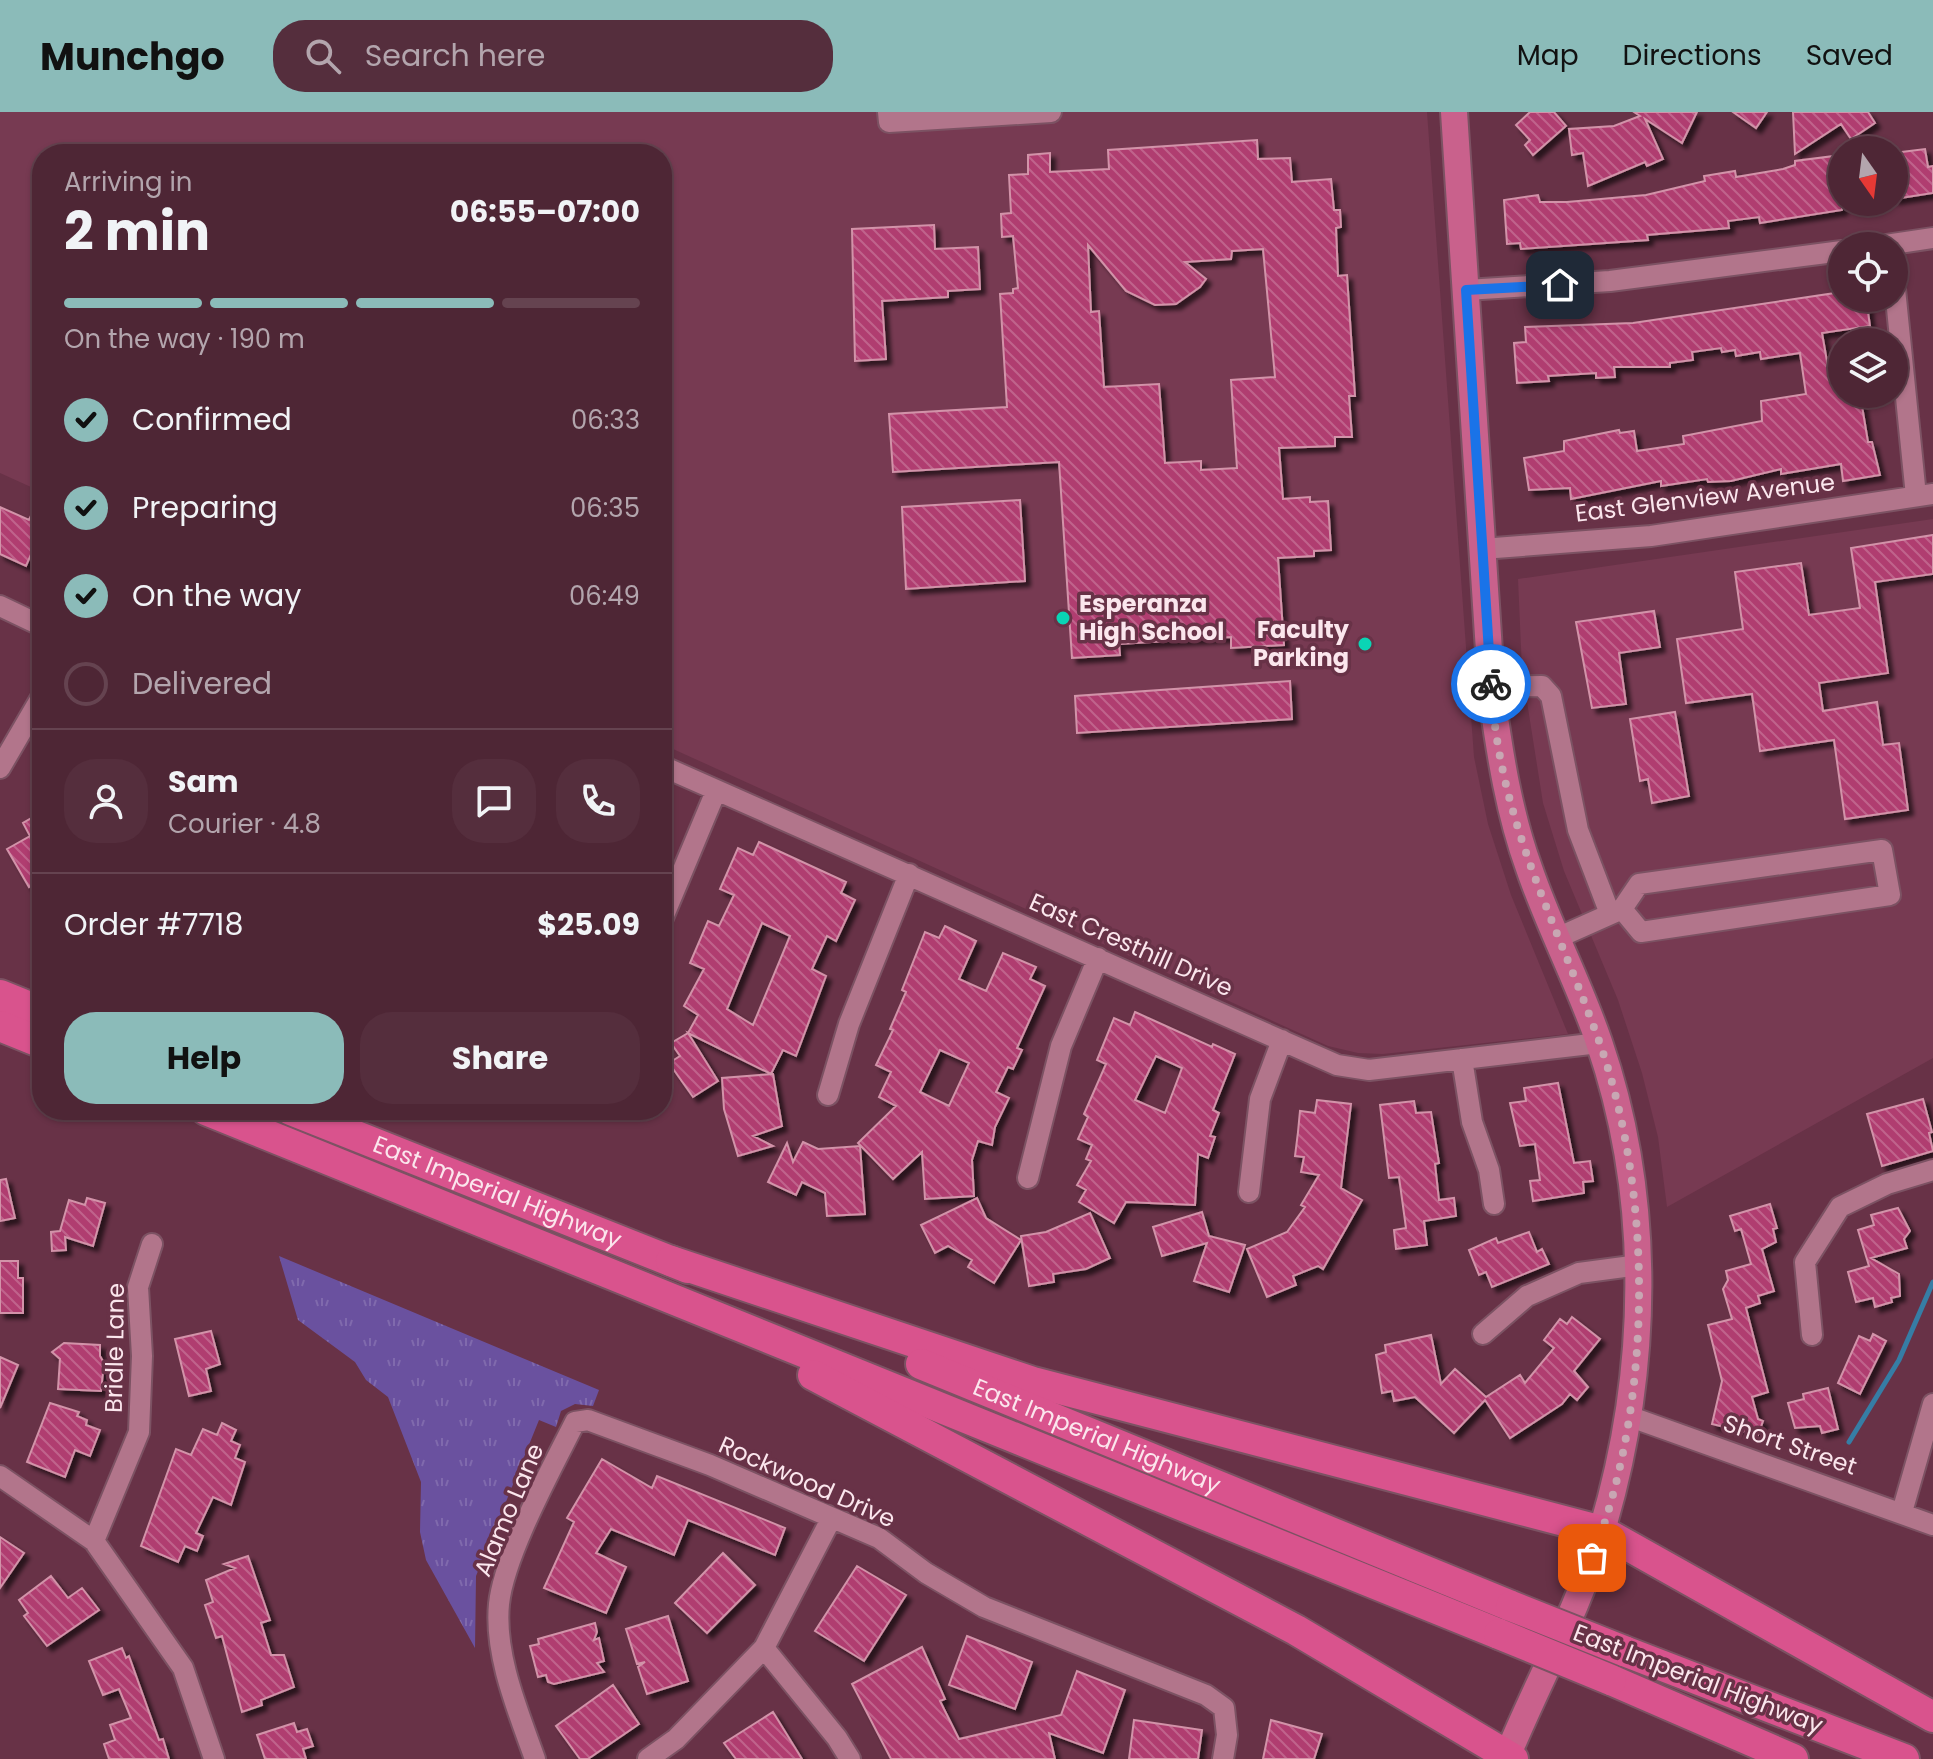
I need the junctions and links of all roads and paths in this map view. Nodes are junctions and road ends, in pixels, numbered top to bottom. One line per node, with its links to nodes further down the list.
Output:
1 (888, 112): 2 (street)
2 (1051, 112)
3 (1454, 112): 7 (main road)
4 (1933, 238): 5 (street)
5 (1908, 242)
6 (1828, 253): 7 (street)
7 (1466, 290): 10 (main road)
8 (1899, 312): 9 (street)
9 (1924, 495): 10 (street, East Glenview Avenue)
10 (1482, 549): 13 (main road)
11 (0, 606): 12 (street)
12 (32, 621)
13 (1491, 687): 20 (street); 21 (main road)
14 (32, 713): 15 (street)
15 (0, 768)
16 (672, 771): 17 (street, East Cresthill Drive)
17 (716, 791): 18 (street, East Cresthill Drive); 19 (street)
18 (909, 874): 22 (street, East Cresthill Drive); 30 (street)
19 (672, 896)
20 (1616, 911): 20 (street); 21 (street)
21 (1557, 938): 28 (main road)
22 (1098, 958): 27 (street, East Cresthill Drive); 34 (street)
23 (0, 995): 24 (highway)
24 (32, 1008)
25 (0, 1026): 26 (highway)
26 (32, 1039)
27 (1282, 1040): 29 (street, East Cresthill Drive); 35 (street)
28 (1599, 1043): 29 (street, East Cresthill Drive); 39 (main road)
29 (1462, 1059): 36 (street)
30 (828, 1095)
31 (231, 1120): 40 (highway, East Imperial Highway)
32 (316, 1120): 38 (highway, East Imperial Highway)
33 (1933, 1170): 42 (street)
34 (1028, 1178)
35 (1249, 1192)
36 (1494, 1204)
37 (152, 1244): 51 (street, Bridle Lane)
38 (671, 1261): 50 (highway); 61 (highway, East Imperial Highway, bridge)
39 (1639, 1265): 41 (street); 44 (main road)
40 (666, 1297): 54 (highway); 60 (highway, East Imperial Highway, bridge)
41 (1483, 1334)
42 (1812, 1335)
43 (1933, 1404): 47 (street)
44 (1628, 1416): 47 (street, Short Street); 50 (main road)
45 (575, 1422): 48 (street, Rockwood Drive); 56 (street, Alamo Lane)
46 (0, 1476): 51 (street)
47 (1902, 1512): 49 (street, Short Street)
48 (831, 1519): 52 (street); 59 (street, Rockwood Drive)
49 (1933, 1525)
50 (1602, 1531): 53 (highway); 54 (main road)
51 (94, 1541): 55 (street)
52 (764, 1648): 57 (street); 58 (street)
53 (1933, 1717)
54 (1509, 1758)
55 (214, 1759)
56 (535, 1759)
57 (648, 1759)
58 (850, 1759)
59 (1223, 1759)
60 (1793, 1759)
61 (1904, 1759)

